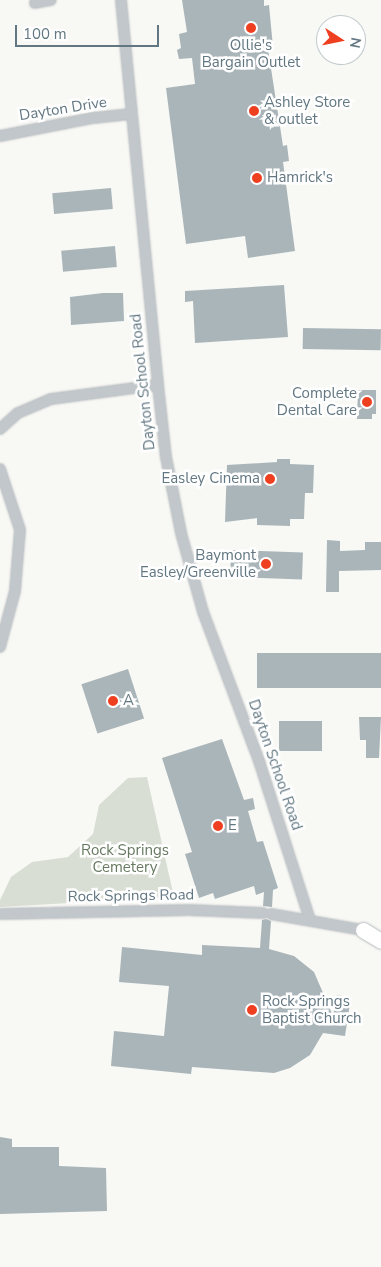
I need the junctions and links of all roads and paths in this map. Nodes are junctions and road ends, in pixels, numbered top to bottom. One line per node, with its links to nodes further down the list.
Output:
1 (50, 0): 3 (street)
2 (121, 0): 4 (street, Dayton School Road)
3 (35, 3)
4 (131, 114): 5 (street, Dayton Drive); 6 (street, Dayton School Road)
5 (0, 136)
6 (158, 385): 7 (street); 11 (street, Dayton School Road)
7 (0, 429)
8 (0, 469): 9 (street)
9 (1, 642)
10 (0, 914): 11 (street, Rock Springs Road)
11 (310, 920): 12 (street, Rock Springs Road)
12 (364, 930): 13 (street, Rock Springs Road); 14 (highway)
13 (381, 933)
14 (381, 941)

